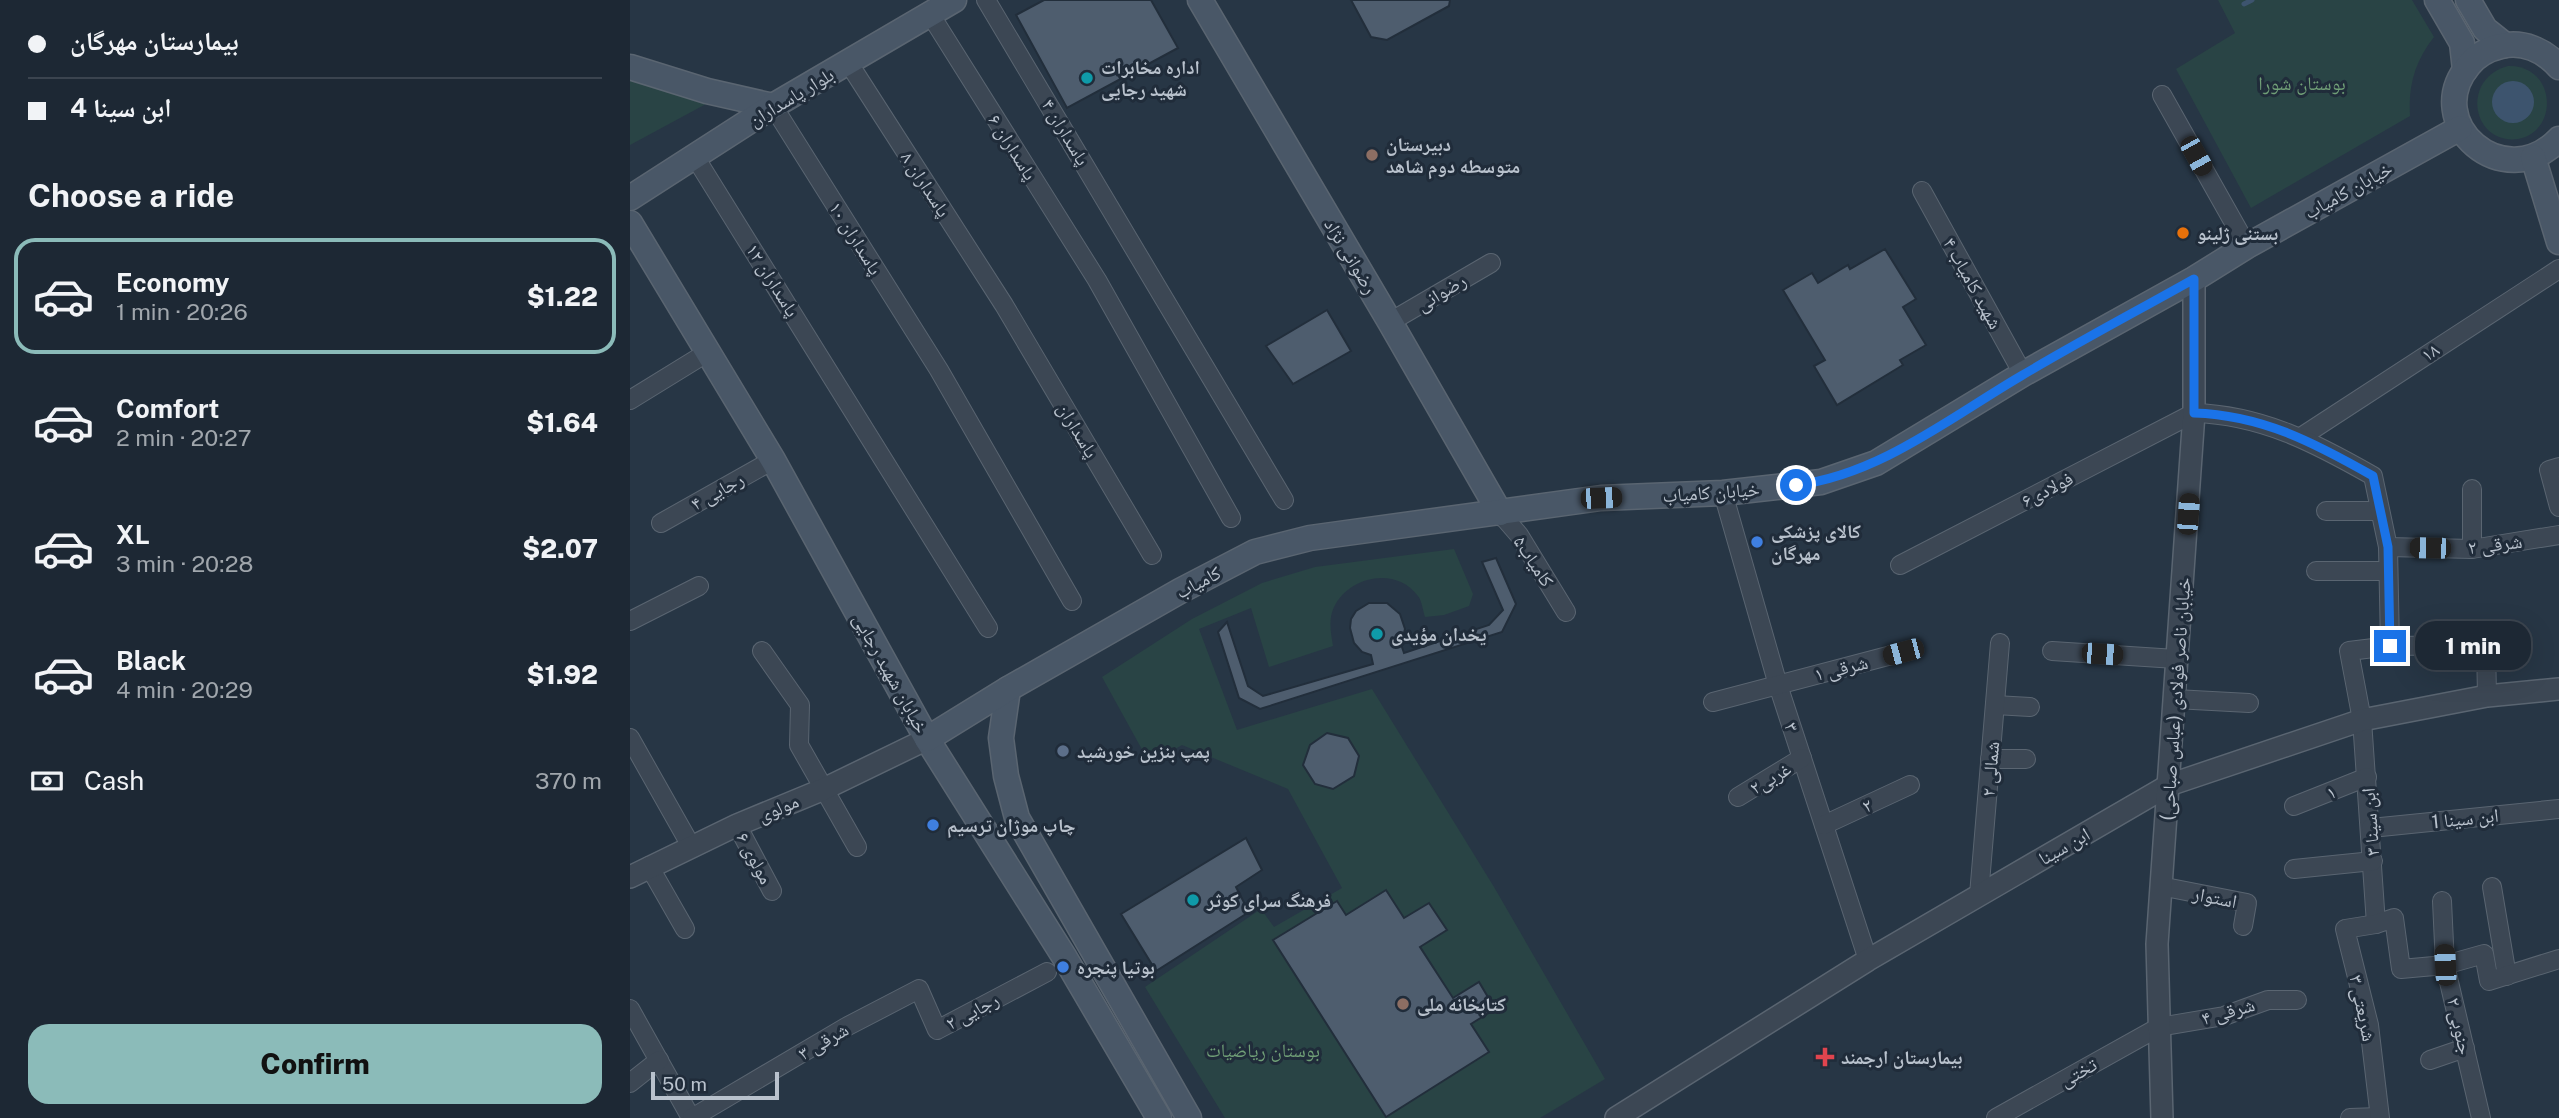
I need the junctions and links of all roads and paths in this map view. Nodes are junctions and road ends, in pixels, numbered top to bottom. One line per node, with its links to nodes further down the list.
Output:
1 (954, 0): 6 (main road, بلوار پاسداران)
2 (986, 0): 37 (street, پاسداران ۴)
3 (1199, 0): 27 (main road, رضوانی نژاد)
4 (2437, 0): 11 (main road)
5 (2468, 0): 7 (main road)
6 (930, 14): 8 (main road, بلوار پاسداران); 42 (street, پاسداران ۶)
7 (2505, 45): 10 (main road); 11 (main road)
8 (848, 62): 13 (main road, بلوار پاسداران); 26 (street, پاسداران ۸)
9 (630, 66): 13 (main road)
10 (2559, 67)
11 (2465, 70): 14 (main road)
12 (2162, 95): 22 (street)
13 (774, 106): 16 (main road, بلوار پاسداران); 52 (street, پاسداران ۱۰)
14 (2460, 128): 17 (main road); 22 (main road, خیابان کامیاب)
15 (2559, 139): 17 (main road)
16 (695, 157): 19 (main road, بلوار پاسداران); 55 (street, پاسداران ۱۲)
17 (2533, 158): 21 (main road)
18 (1922, 191): 29 (street, شهید کامیاب ۴)
19 (630, 198)
20 (630, 223): 28 (main road, خیابان شهید رجایی)
21 (2559, 242)
22 (2247, 246): 25 (main road, خیابان کامیاب)
23 (1491, 263): 27 (street, رضوانی)
24 (2559, 269): 32 (street, ۱۸)
25 (2194, 279): 29 (main road, خیابان کامیاب); 31 (street, خیابان ناصر فولادی (عباس صباحی))
26 (1004, 305): 47 (street, پاسداران)
27 (1391, 322): 41 (main road, رضوانی نژاد)
28 (708, 352): 30 (street); 33 (main road, خیابان شهید رجایی)
29 (2023, 374): 36 (main road, خیابان کامیاب)
30 (630, 400)
31 (2194, 413): 32 (street); 48 (street, فولادی۶); 61 (street, خیابان ناصر فولادی (عباس صباحی))
32 (2301, 437): 40 (street)
33 (773, 460): 43 (street, رجایی ۴); 73 (main road, خیابان شهید رجایی)
34 (2559, 467): 38 (street)
35 (2472, 489): 46 (street)
36 (1723, 493): 41 (main road, خیابان کامیاب); 62 (street, ۳)
37 (1284, 500)
38 (2559, 507)
39 (2326, 511): 40 (street)
40 (2381, 511): 45 (street)
41 (1500, 513): 53 (street, کامیاب۵); 63 (main road, کامیاب)
42 (1231, 518)
43 (661, 523)
44 (2559, 535): 46 (street, ۲ شرقی)
45 (2388, 547): 46 (street, ۲ شرقی); 50 (street)
46 (2472, 549)
47 (1152, 555)
48 (1900, 565)
49 (2316, 571): 50 (street)
50 (2388, 571): 57 (street)
51 (699, 586): 54 (street)
52 (1072, 601)
53 (1566, 611)
54 (630, 621)
55 (988, 628)
56 (2000, 643): 69 (street, ۲ شمالی)
57 (2390, 646): 65 (street); 71 (street, ابن سینا ۳)
58 (762, 651): 80 (street)
59 (2052, 651): 61 (street)
60 (1903, 652): 62 (street, ۱ شرقی)
61 (2176, 659): 66 (street, خیابان ناصر فولادی (عباس صباحی))
62 (1778, 685): 67 (street, ۱ شرقی); 74 (street, ۳)
63 (1008, 689): 73 (main road, کامیاب); 117 (main road)
64 (2559, 690): 65 (street, ابن سینا)
65 (2487, 696): 71 (street, ابن سینا)
66 (2175, 699): 68 (street); 79 (street, خیابان ناصر فولادی (عباس صباحی))
67 (1713, 702)
68 (2249, 704)
69 (1995, 705): 70 (street); 75 (street, ۲ شمالی)
70 (2030, 707)
71 (2362, 720): 77 (street, ابن سینا ۳); 79 (street, ابن سینا)
72 (630, 738): 87 (street)
73 (928, 739): 80 (street, مولوی); 116 (main road, خیابان شهید رجایی)
74 (1802, 758): 81 (street, غربی۲); 85 (street, ۳)
75 (1990, 759): 76 (street); 96 (street, ۲ شمالی)
76 (2026, 759)
77 (2367, 777): 82 (street, ۱); 86 (street, ابن سینا ۳)
78 (1910, 785): 85 (street, ۲)
79 (2169, 785): 93 (street, خیابان ناصر فولادی (عباس صباحی)); 96 (street, ابن سینا)
80 (824, 789): 84 (street, مولوی); 88 (street)
81 (1738, 797)
82 (2294, 806)
83 (2559, 809): 86 (street, ابن سینا 1)
84 (737, 825): 87 (street, مولوی); 95 (street, مولوی ۶)
85 (1824, 825): 102 (street, ۳)
86 (2371, 828): 89 (street, ابن سینا ۳)
87 (691, 846): 90 (street, مولوی)
88 (857, 847)
89 (2373, 861): 91 (street); 98 (street, ابن سینا ۳)
90 (649, 866): 92 (street, مولوی); 100 (street)
91 (2294, 869)
92 (630, 877)
93 (2160, 886): 99 (street, استوار); 109 (street, خیابان ناصر فولادی (عباس صباحی))
94 (2492, 887): 105 (street)
95 (772, 891)
96 (1979, 895): 102 (street, ابن سینا)
97 (2442, 901): 103 (street)
98 (2376, 924): 103 (street); 121 (street, شریعتی ۳)
99 (2243, 926)
100 (685, 929)
101 (2559, 959): 105 (street)
102 (1868, 960): 114 (street, ابن سینا)
103 (2445, 965): 105 (street); 110 (street, ۲ جنوبی)
104 (1047, 972): 106 (street, رجایی ۲)
105 (2507, 976)
106 (919, 989): 115 (street, شرقی ۳)
107 (2297, 1000): 109 (street, ۴ شرقی)
108 (630, 1009): 111 (street)
109 (2159, 1027): 118 (street, تختی); 119 (street, خیابان ناصر فولادی (عباس صباحی))
110 (2465, 1048): 112 (street); 122 (street, ۲ جنوبی)
111 (659, 1060): 113 (street); 115 (street)
112 (2430, 1060)
113 (630, 1083)
114 (1623, 1117)
115 (691, 1118)
116 (1159, 1118)
117 (1189, 1118)
118 (1996, 1118)
119 (2162, 1118)
120 (2350, 1118): 121 (street)
121 (2380, 1118)
122 (2481, 1118)

